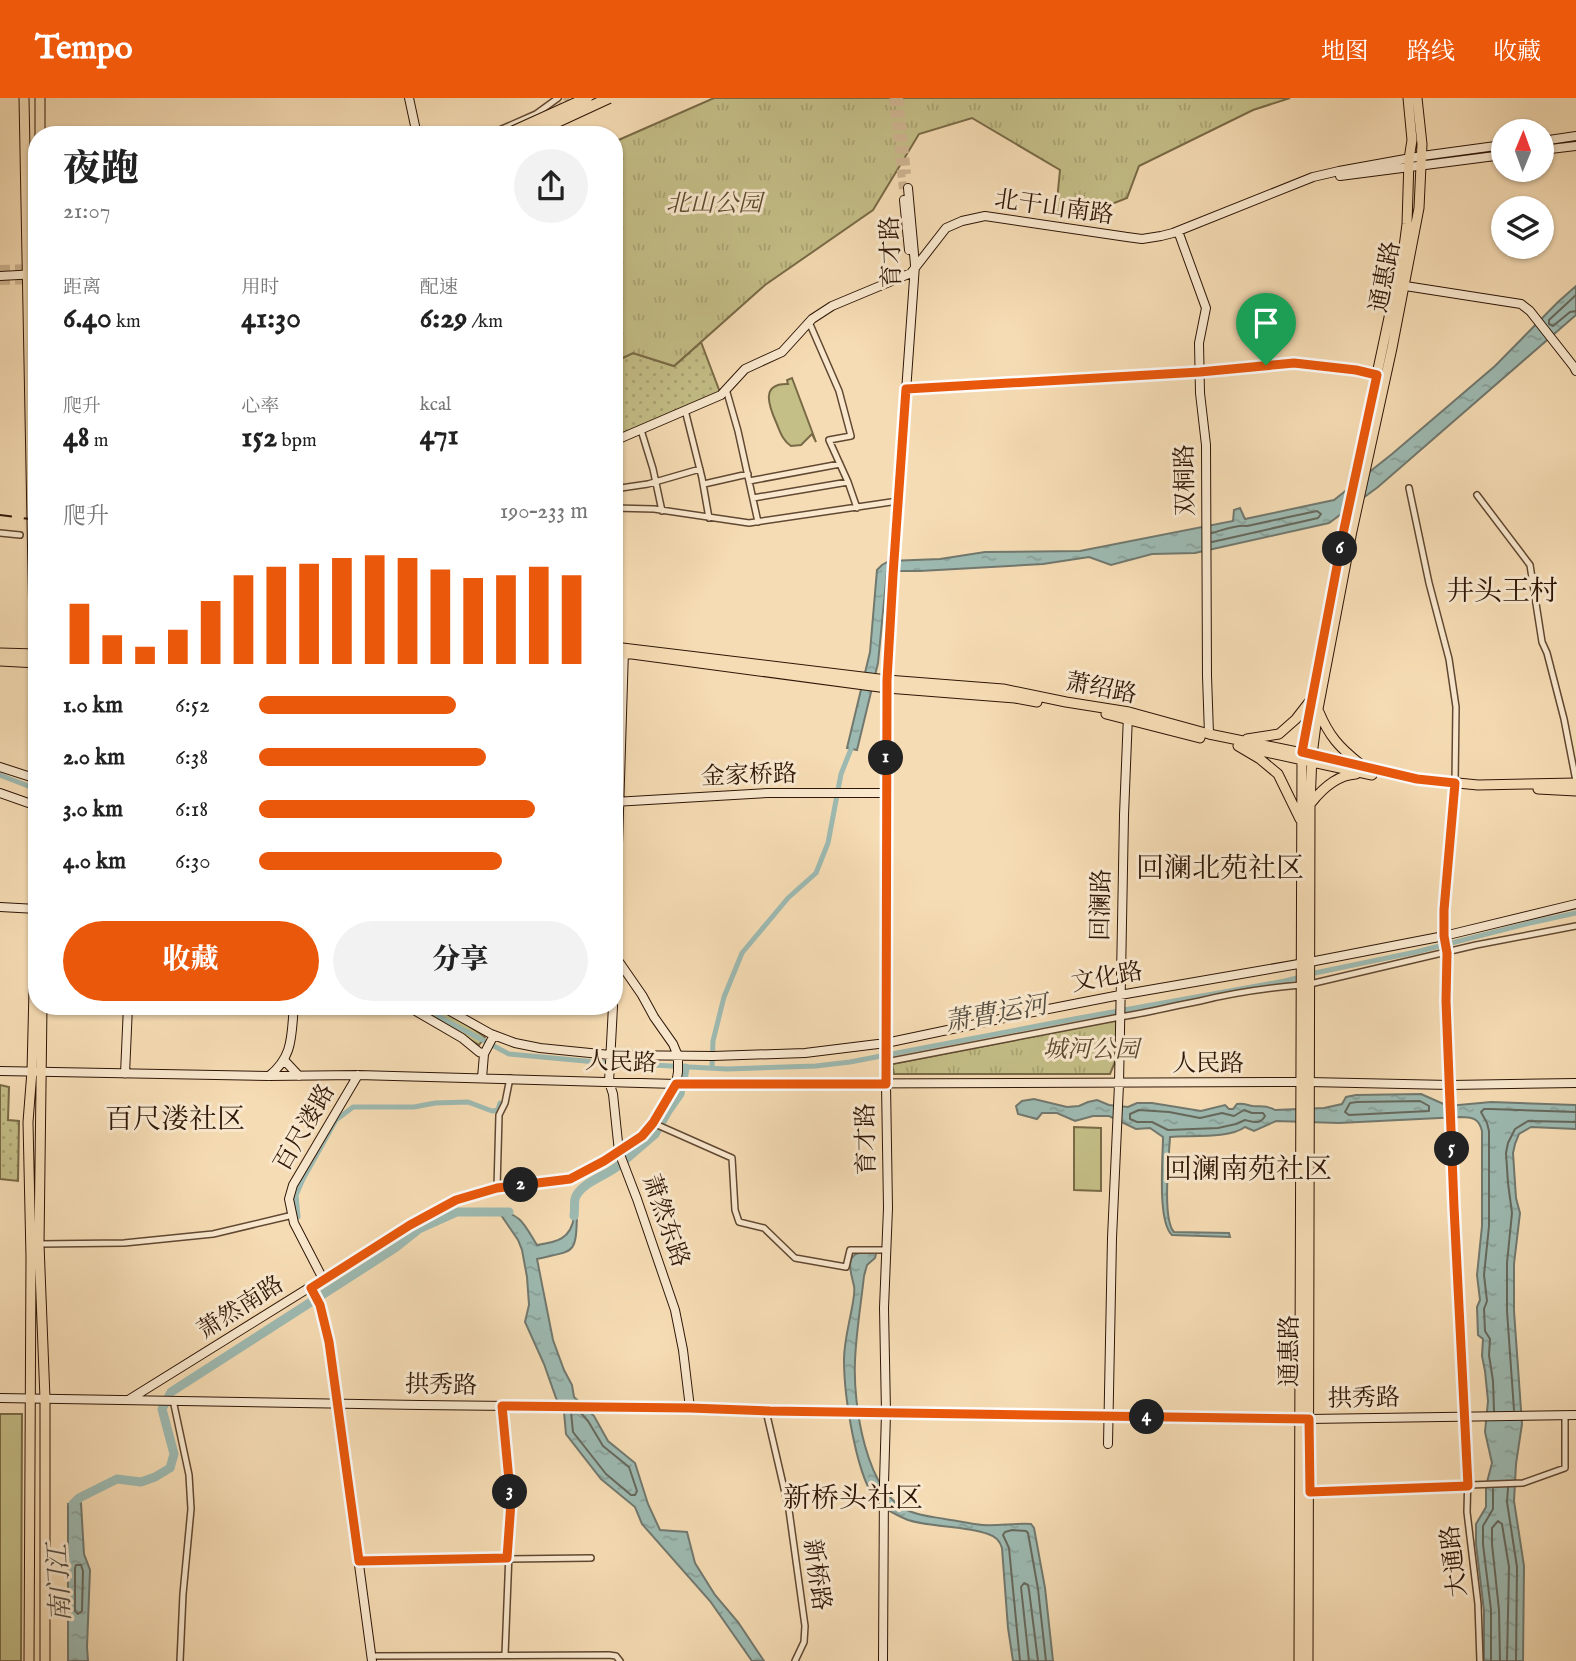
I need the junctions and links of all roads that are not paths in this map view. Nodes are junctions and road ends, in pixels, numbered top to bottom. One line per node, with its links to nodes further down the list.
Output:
1 (40, 98): 10 (main road)
2 (410, 98): 11 (street)
3 (559, 98): 12 (street); 14 (street)
4 (587, 98): 13 (highway, bridge)
5 (609, 98): 15 (highway, bridge)
6 (1407, 98): 9 (main road)
7 (1420, 98): 9 (main road, 通惠路)
8 (24, 99): 24 (main road)
9 (1414, 114): 22 (main road, 通惠路); 23 (main road, 通惠路)
10 (40, 126)
11 (415, 126)
12 (509, 126)
13 (525, 126)
14 (533, 126)
15 (541, 126)
16 (1576, 136): 17 (street)
17 (1554, 139)
18 (1576, 146): 20 (street)
19 (1491, 147): 22 (street)
20 (1554, 149)
21 (1491, 156): 22 (street)
22 (1422, 160): 23 (street, 北干山南路); 30 (main road, 通惠路)
23 (1409, 163): 26 (street, 北干山南路); 30 (main road, 通惠路)
24 (28, 187)
25 (905, 188): 27 (street, 育才路)
26 (1178, 231): 27 (street, 北干山南路); 33 (street, 双桐路)
27 (913, 269): 31 (street, 北干山南路); 36 (street, 育才路)
28 (28, 275): 29 (street)
29 (0, 276)
30 (1399, 285): 32 (street); 34 (main road, 通惠路); 40 (main road, 通惠路)
31 (809, 322): 35 (street, 北干山南路); 41 (street)
32 (1576, 368)
33 (1200, 372): 34 (street); 36 (street); 69 (street, 双桐路)
34 (1377, 375): 40 (main road, 通惠路)
35 (726, 389): 37 (street, 北干山南路); 43 (street)
36 (906, 389): 51 (street, 育才路)
37 (685, 411): 38 (street, 北干山南路); 42 (street)
38 (641, 430): 39 (street, 北干山南路); 44 (street)
39 (623, 437)
40 (1363, 459): 57 (main road)
41 (840, 464): 43 (street); 45 (street)
42 (700, 469): 44 (street); 46 (street)
43 (749, 477): 46 (street); 50 (street)
44 (656, 481): 47 (street); 54 (street)
45 (848, 482): 50 (street); 52 (street)
46 (704, 484): 55 (street)
47 (623, 488)
48 (1409, 488): 75 (street)
49 (1477, 495): 76 (street)
50 (753, 498): 56 (street)
51 (898, 501): 52 (street); 65 (street, 育才路)
52 (858, 508): 56 (street)
53 (623, 509): 54 (street)
54 (662, 511): 55 (street)
55 (709, 518): 56 (street)
56 (758, 522)
57 (1348, 530): 66 (main road); 67 (main road)
58 (0, 533): 59 (street)
59 (20, 535)
60 (623, 650): 65 (main road, 萧绍路)
61 (28, 652): 62 (main road)
62 (0, 653)
63 (0, 661): 64 (main road)
64 (28, 663)
65 (887, 684): 68 (main road, 萧绍路); 78 (street, 育才路)
66 (1313, 697): 70 (main road); 71 (main road)
67 (1318, 709): 71 (main road); 73 (main road)
68 (1128, 716): 69 (main road, 萧绍路); 70 (main road); 92 (street, 回澜路)
69 (1209, 734): 70 (main road, 萧绍路)
70 (1237, 743): 71 (main road, 萧绍路); 82 (main road)
71 (1307, 758): 73 (main road, 萧绍路); 81 (main road); 82 (main road)
72 (0, 766): 74 (street)
73 (1363, 770): 75 (main road, 萧绍路); 81 (main road)
74 (28, 777)
75 (1455, 786): 76 (main road); 87 (street)
76 (1576, 787)
77 (0, 793): 79 (street)
78 (886, 793): 80 (street, 金家桥路); 102 (street, 育才路)
79 (28, 802)
80 (623, 802)
81 (1310, 805): 89 (main road)
82 (1302, 824): 89 (main road)
83 (1576, 904): 87 (street, 文化路)
84 (0, 907): 85 (street)
85 (28, 909)
86 (1576, 926): 88 (street)
87 (1444, 936): 88 (street); 89 (street, 文化路)
88 (1447, 953): 91 (street); 122 (street)
89 (1306, 963): 91 (main road); 92 (street, 文化路)
90 (623, 968): 105 (street)
91 (1306, 982): 100 (street); 117 (main road)
92 (1120, 995): 100 (street, 回澜路); 102 (street, 文化路)
93 (36, 1015): 109 (main road)
94 (41, 1015): 109 (main road)
95 (128, 1015): 110 (street)
96 (294, 1015): 106 (street)
97 (422, 1015): 103 (street)
98 (458, 1015): 101 (street, 文化路)
99 (612, 1015): 104 (street, 萧然东路)
100 (1120, 1016): 107 (street); 120 (street, 回澜路)
101 (494, 1035): 103 (street); 104 (street, 文化路)
102 (886, 1043): 105 (street, 文化路); 107 (street, 育才路)
103 (484, 1054): 114 (street)
104 (610, 1057): 105 (street, 文化路); 116 (street, 萧然东路)
105 (678, 1058): 118 (street, 萧然南路)
106 (284, 1060): 112 (street); 113 (street)
107 (886, 1062): 119 (street, 育才路)
108 (0, 1071): 109 (street, 人民路)
109 (36, 1071): 110 (street, 人民路); 127 (main road); 132 (main road)
110 (125, 1074): 112 (street, 人民路)
111 (358, 1075): 113 (street, 人民路); 114 (street, 人民路); 126 (street, 百尺溇路)
112 (269, 1076): 113 (street, 人民路)
113 (299, 1076)
114 (482, 1078): 115 (street, 人民路)
115 (510, 1078): 116 (street, 人民路); 125 (street)
116 (609, 1083): 118 (street, 人民路); 124 (street, 萧然东路)
117 (1305, 1083): 120 (street, 人民路); 122 (street, 人民路); 145 (main road, 通惠路)
118 (676, 1084): 119 (street, 人民路); 123 (street, 萧然南路)
119 (886, 1084): 120 (street, 人民路); 128 (street, 育才路)
120 (1119, 1084): 144 (street, 回澜路)
121 (1575, 1084): 122 (street, 人民路)
122 (1450, 1085): 143 (street, 大通路)
123 (653, 1123): 124 (street, 萧然南路); 128 (street)
124 (619, 1152): 125 (street, 萧然南路); 138 (street, 萧然东路)
125 (497, 1188): 129 (street, 萧然南路)
126 (293, 1215): 127 (street); 129 (street, 百尺溇路)
127 (39, 1244): 133 (main road)
128 (886, 1250): 140 (street, 育才路)
129 (323, 1279): 130 (street, 萧然南路)
130 (311, 1288): 134 (street, 萧然南路); 136 (street)
131 (0, 1398): 132 (street)
132 (30, 1399): 133 (street); 154 (main road)
133 (45, 1399): 134 (street); 155 (main road)
134 (129, 1399): 135 (street, 拱秀路)
135 (173, 1400): 136 (street, 拱秀路); 156 (street)
136 (337, 1404): 137 (street, 拱秀路); 151 (street)
137 (502, 1406): 138 (street, 拱秀路); 149 (street)
138 (690, 1408): 139 (street, 拱秀路)
139 (766, 1411): 140 (street, 拱秀路); 158 (street, 新桥路)
140 (883, 1413): 144 (street, 拱秀路); 159 (street, 育才路)
141 (1565, 1415): 142 (street); 143 (street, 拱秀路); 147 (street)
142 (1576, 1415)
143 (1465, 1416): 145 (street, 拱秀路); 147 (street, 大通路)
144 (1109, 1417): 145 (street, 拱秀路); 146 (street)
145 (1305, 1419): 148 (main road, 通惠路); 160 (main road)
146 (1108, 1444)
147 (1468, 1486): 148 (street); 162 (street, 大通路)
148 (1310, 1492): 161 (main road, 通惠路)
149 (507, 1558): 150 (street); 151 (street); 152 (street)
150 (591, 1558)
151 (359, 1561): 153 (street)
152 (505, 1655): 153 (street); 157 (street)
153 (372, 1659)
154 (29, 1661)
155 (45, 1661)
156 (180, 1661)
157 (620, 1661)
158 (795, 1661)
159 (883, 1661)
160 (1299, 1661)
161 (1308, 1661)
162 (1480, 1661)

